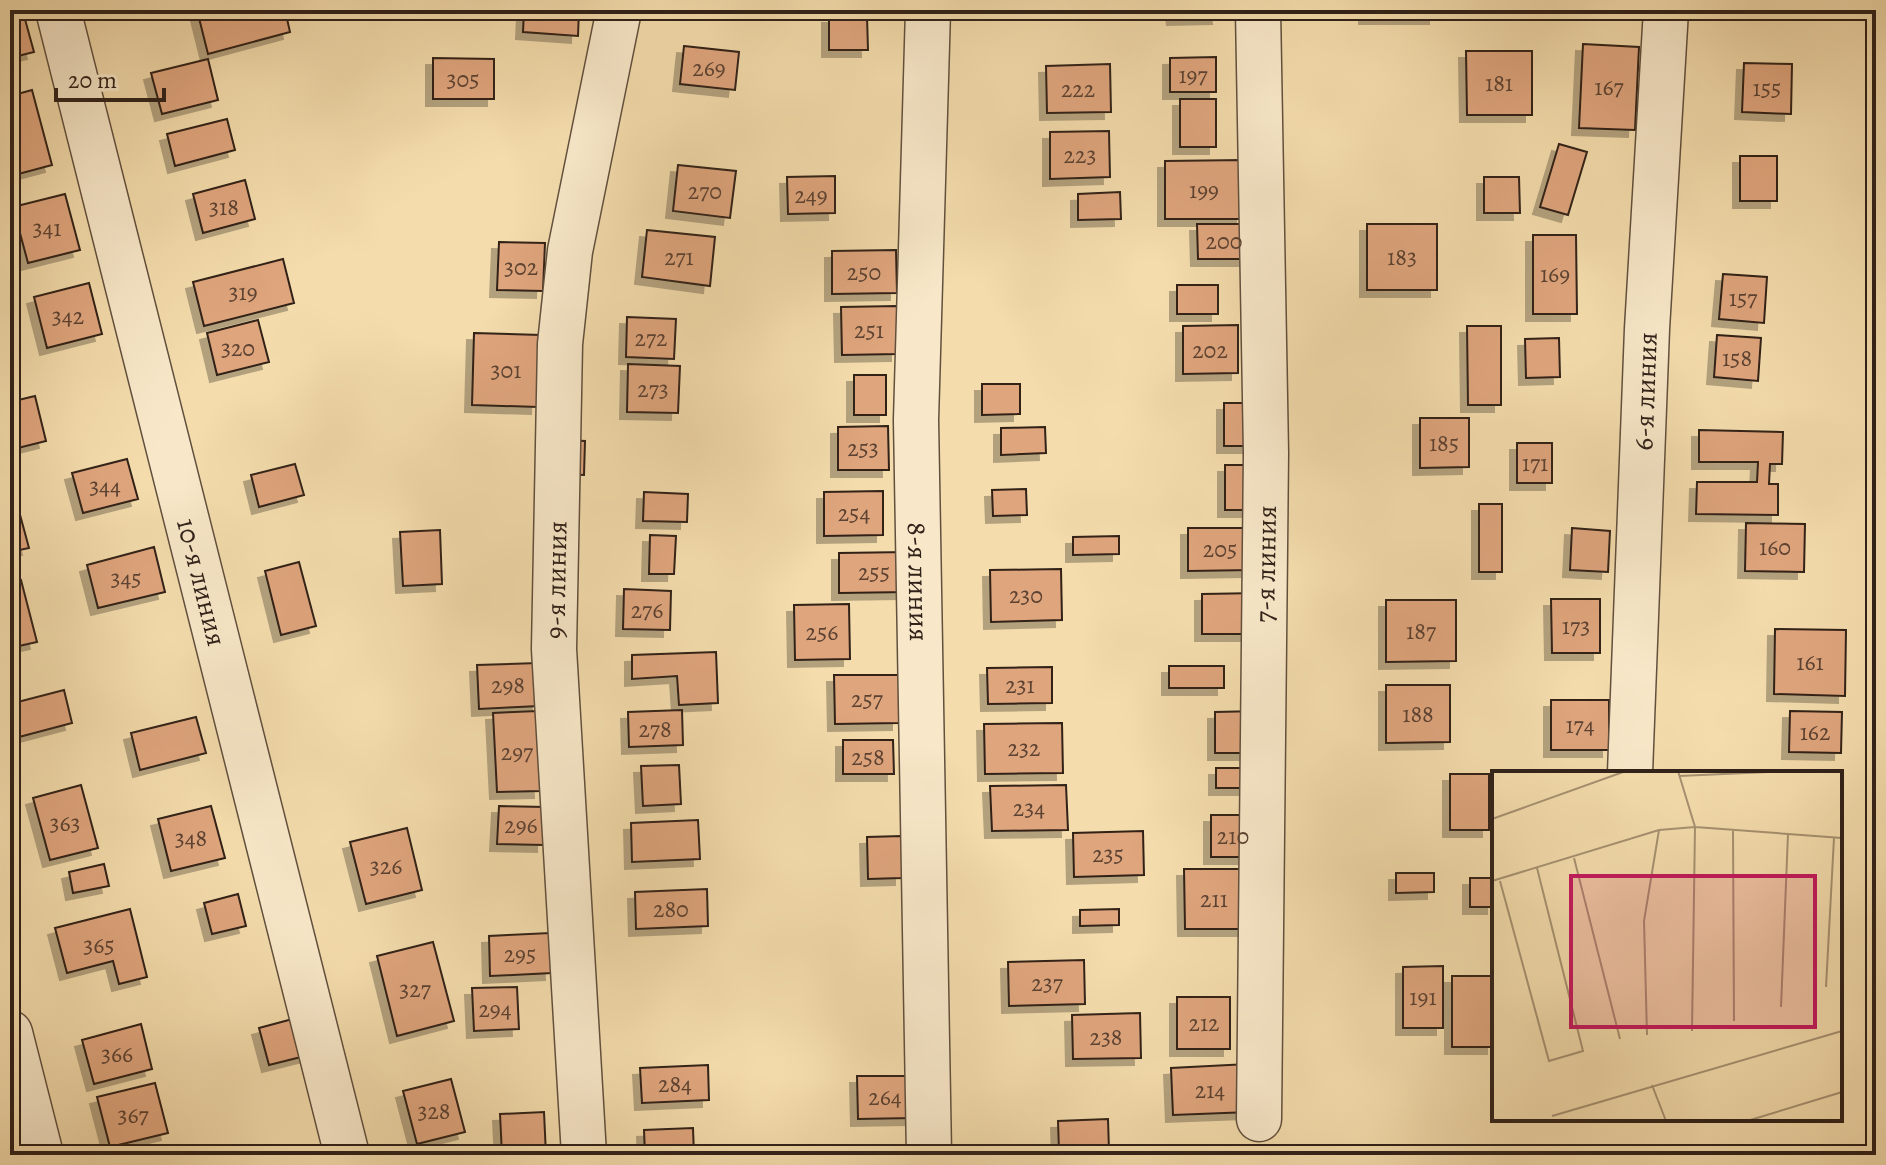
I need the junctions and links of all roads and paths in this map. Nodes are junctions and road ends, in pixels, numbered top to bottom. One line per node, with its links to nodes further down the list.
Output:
1 (58, 10): 10 (street, 10-я линия)
2 (619, 10): 11 (street, 9-я линия)
3 (928, 10): 12 (street, 8-я линия)
4 (1258, 10): 8 (street, 7-я линия)
5 (1666, 10): 6 (street, 6-я линия)
6 (1630, 771)
7 (10, 1033): 9 (street)
8 (1259, 1119)
9 (41, 1155)
10 (347, 1155)
11 (584, 1155)
12 (929, 1155)

